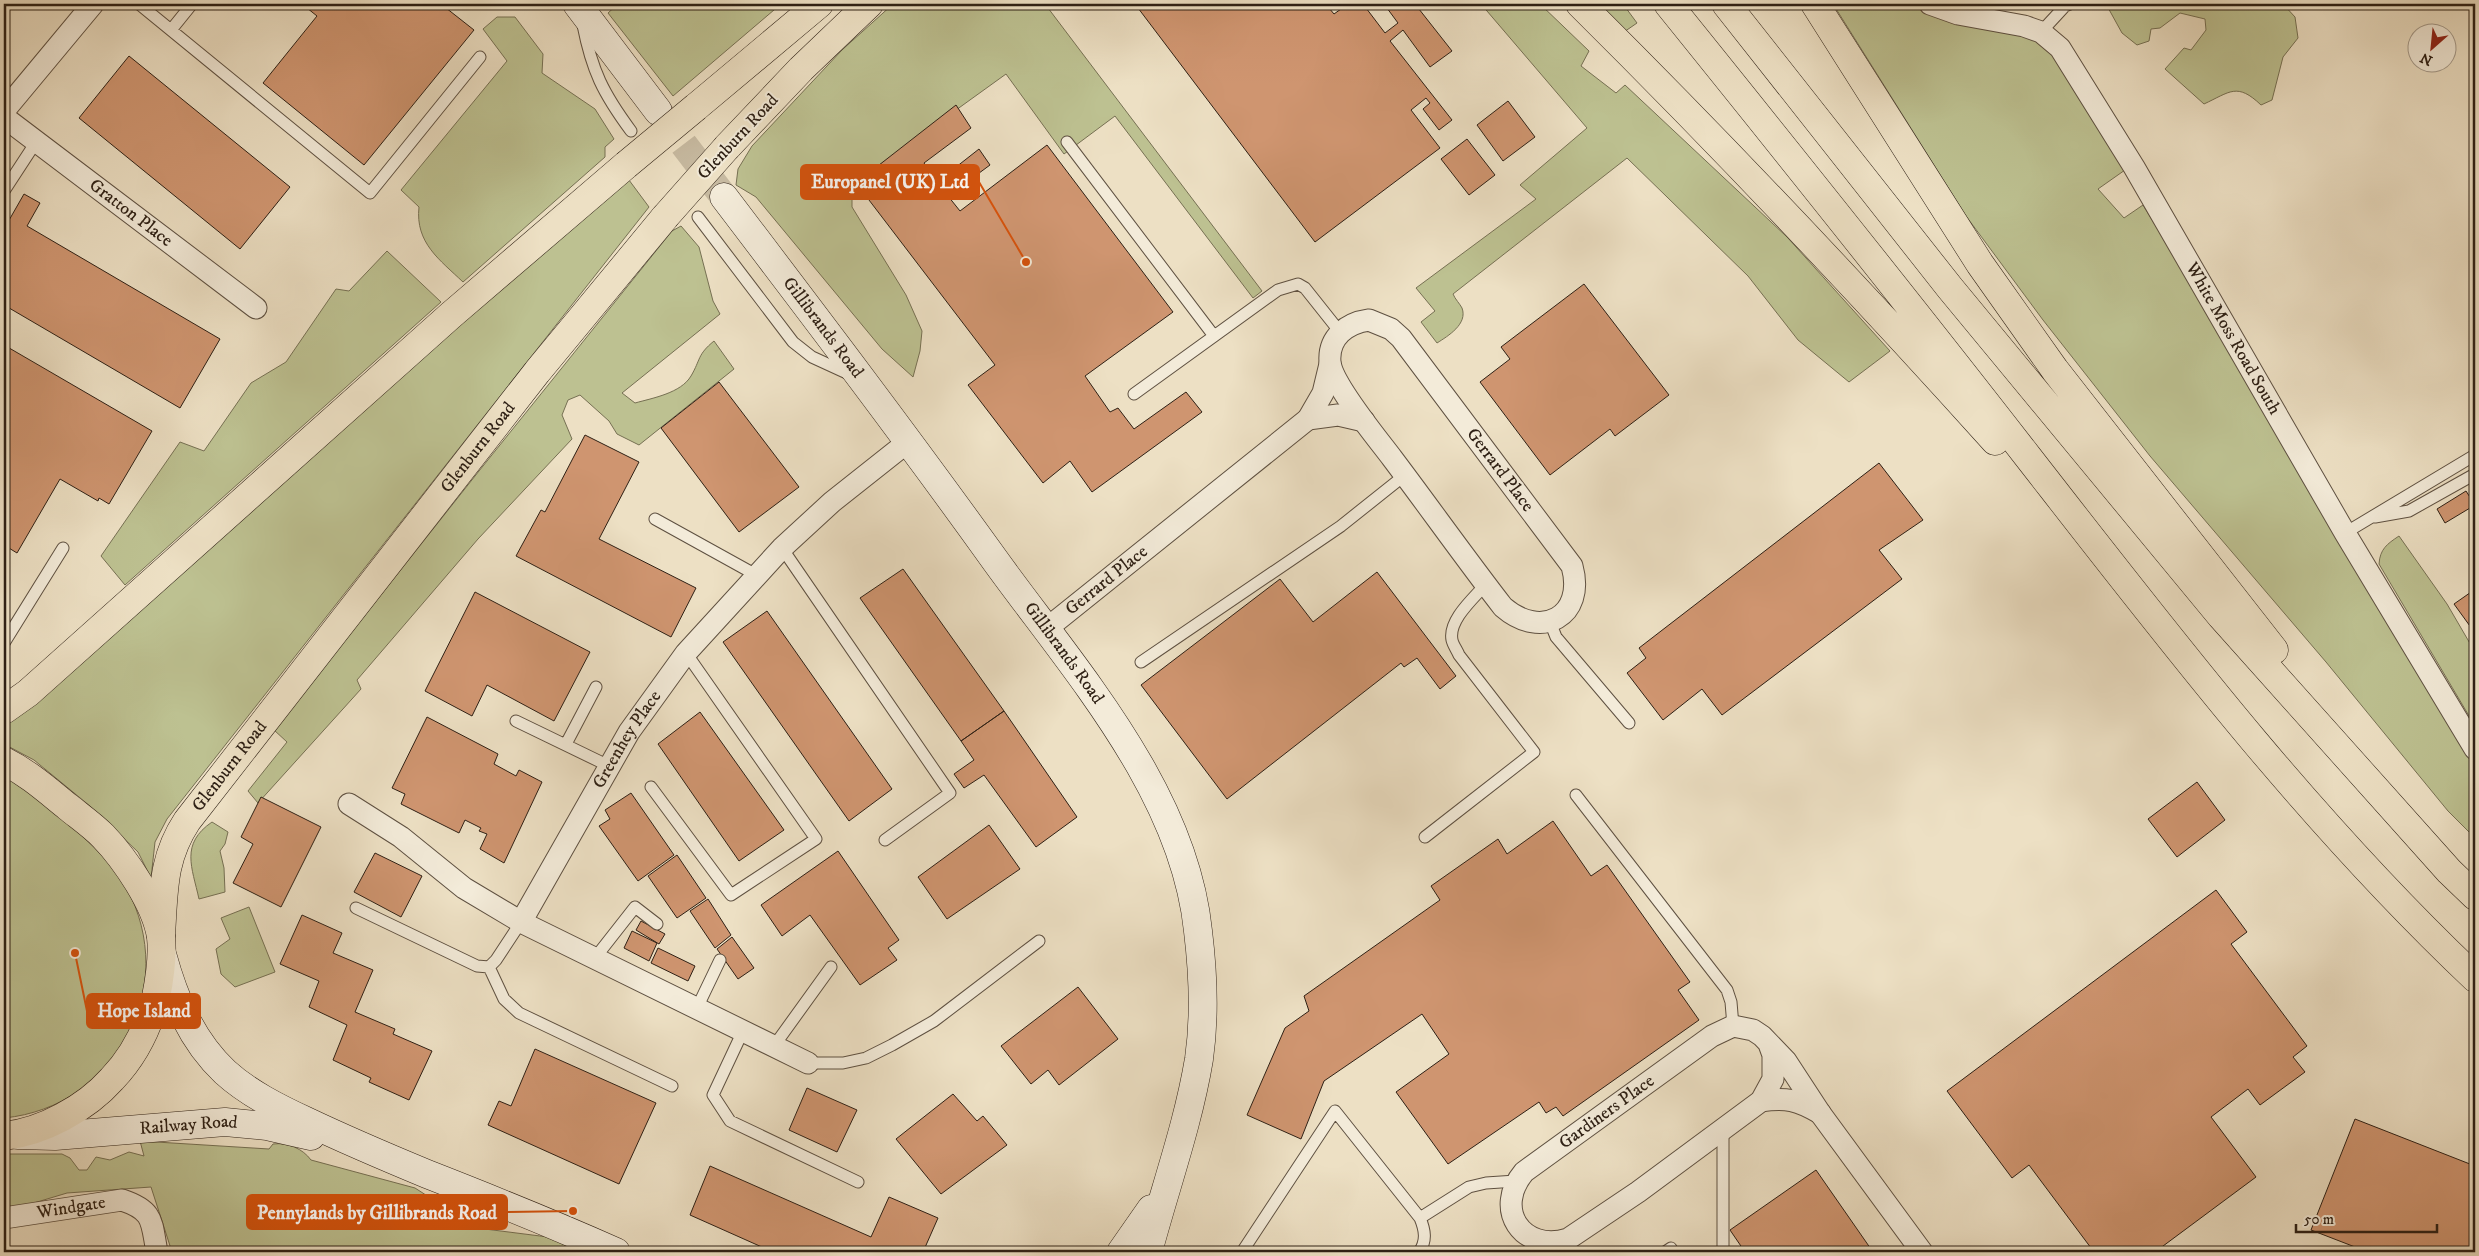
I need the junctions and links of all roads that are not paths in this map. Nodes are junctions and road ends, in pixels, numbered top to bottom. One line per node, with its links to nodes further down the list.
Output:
1 (92, 4): 16 (street)
2 (139, 4): 13 (lane)
3 (192, 4): 13 (lane)
4 (819, 4): 51 (main road, bridge)
5 (869, 4): 69 (main road, Glenburn Road, bridge)
6 (1580, 4): 44 (main road)
7 (1668, 4): 44 (main road)
8 (1726, 4): 63 (main road)
9 (1815, 4): 63 (main road)
10 (1930, 4): 14 (street, White Moss Road South)
11 (2070, 4): 14 (lane)
12 (579, 6): 17 (street); 19 (lane)
13 (171, 30): 15 (lane)
14 (2041, 32): 39 (street, White Moss Road South)
15 (480, 57)
16 (4, 111)
17 (658, 111)
18 (4, 117): 20 (street, Gratton Place)
19 (631, 131)
20 (36, 142): 22 (lane); 25 (street, Gratton Place)
21 (1067, 142): 27 (lane)
22 (4, 191)
23 (724, 198): 29 (street, Gillibrands Road)
24 (698, 217): 29 (lane)
25 (256, 308)
26 (1340, 332): 27 (lane); 28 (street, Gerrard Place); 45 (street, Gerrard Place)
27 (1214, 336): 30 (lane)
28 (1330, 364): 31 (street, Gerrard Place); 32 (street)
29 (864, 382): 33 (street, Gillibrands Road)
30 (1134, 394)
31 (1308, 420): 32 (street, Gerrard Place); 46 (street, Gerrard Place)
32 (1364, 421): 36 (street)
33 (909, 442): 41 (street, Greenhey Place); 46 (street, Gillibrands Road)
34 (2475, 455): 37 (lane)
35 (2475, 474): 37 (lane)
36 (1405, 475): 43 (street); 49 (lane)
37 (2371, 517): 39 (lane)
38 (655, 519): 42 (lane)
39 (2345, 533): 55 (street, White Moss Road South)
40 (63, 548): 47 (lane)
41 (782, 548): 42 (street, Greenhey Place); 62 (lane)
42 (758, 576): 48 (street, Greenhey Place)
43 (1486, 584): 45 (street); 61 (lane)
44 (2155, 619): 74 (main road)
45 (1550, 622): 53 (lane)
46 (1045, 630): 89 (street, Gillibrands Road)
47 (4, 643)
48 (686, 653): 57 (street, Greenhey Place); 58 (lane)
49 (1141, 662)
50 (596, 687): 54 (lane)
51 (4, 710)
52 (516, 721): 54 (lane)
53 (1629, 723)
54 (566, 744): 57 (lane)
55 (2475, 749)
56 (4, 760): 69 (main road)
57 (609, 766): 66 (street, Greenhey Place)
58 (652, 788)
59 (1576, 795): 76 (lane)
60 (349, 804): 66 (street)
61 (1425, 837)
62 (885, 840)
63 (2449, 871): 64 (main road)
64 (2475, 896)
65 (356, 908): 72 (lane)
66 (521, 922): 70 (street); 72 (lane)
67 (657, 924): 70 (lane)
68 (1039, 941): 80 (lane)
69 (161, 944): 85 (main road, Glenburn Road); 86 (street, Railway Road)
70 (595, 958): 75 (street)
71 (720, 960): 75 (lane)
72 (489, 967): 81 (lane)
73 (831, 967): 79 (lane)
74 (2475, 978)
75 (697, 1008): 77 (street)
76 (1733, 1026): 78 (street); 87 (street, Gardiners Place)
77 (743, 1031): 79 (street); 88 (lane)
78 (1768, 1044): 82 (street); 83 (street)
79 (774, 1046): 80 (street)
80 (808, 1063)
81 (672, 1086)
82 (1761, 1101): 83 (street); 84 (street)
83 (1820, 1113): 99 (street)
84 (1723, 1129): 87 (street); 98 (lane)
85 (8, 1136): 86 (street, Railway Road)
86 (363, 1149): 93 (street, Railway Road)
87 (1516, 1181): 91 (lane)
88 (858, 1182)
89 (1167, 1182): 94 (street, Gillibrands Road); 95 (street, Gillibrands Road)
90 (4, 1218): 92 (street, Windgate)
91 (1420, 1218): 96 (lane); 97 (lane)
92 (158, 1252)
93 (616, 1252)
94 (1121, 1252)
95 (1148, 1252)
96 (1242, 1252)
97 (1419, 1252)
98 (1723, 1252)
99 (1922, 1252)

